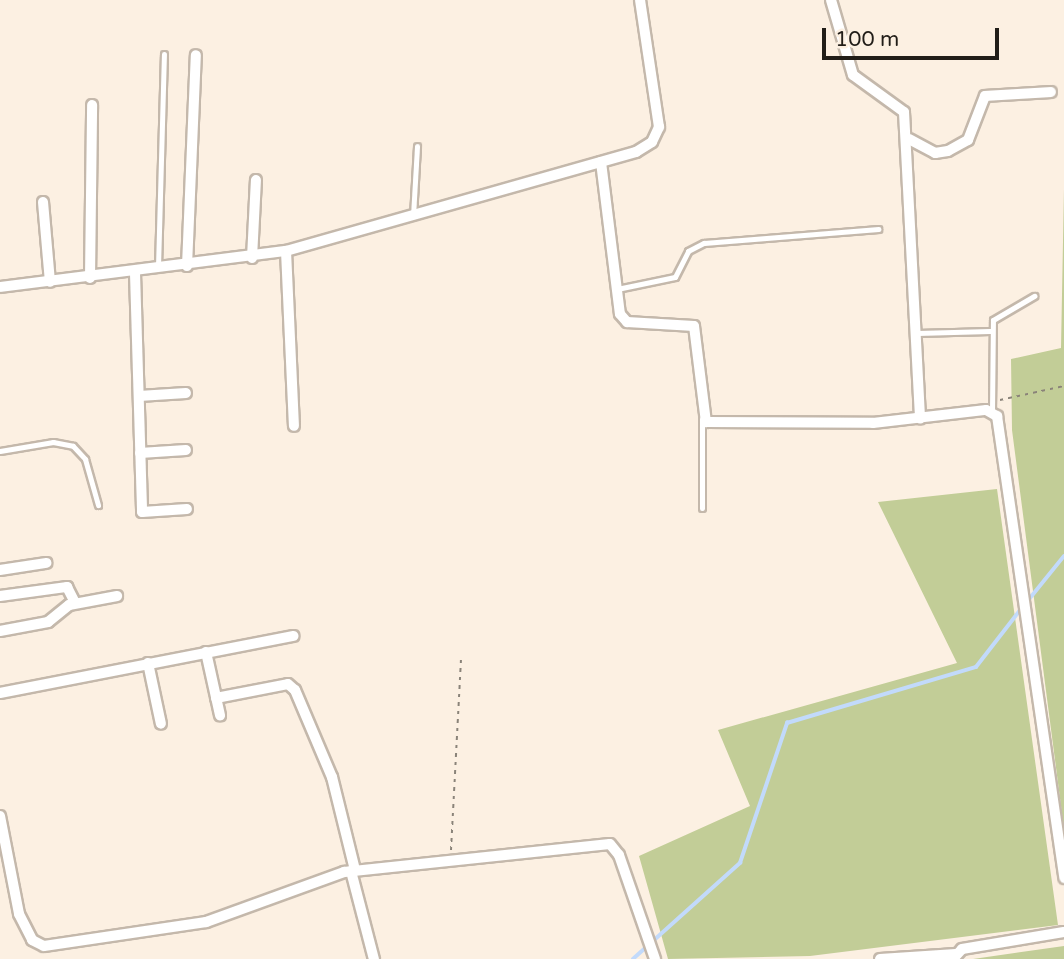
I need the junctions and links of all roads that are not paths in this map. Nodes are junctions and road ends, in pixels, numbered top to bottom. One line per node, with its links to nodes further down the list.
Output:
1 (640, 0): 9 (street)
2 (831, 0): 7 (street)
3 (164, 54): 17 (lane)
4 (196, 55): 16 (street)
5 (1051, 92): 7 (street)
6 (92, 105): 19 (street)
7 (909, 139): 25 (street)
8 (417, 146): 12 (lane)
9 (601, 162): 12 (street); 22 (street)
10 (256, 180): 15 (street)
11 (43, 202): 20 (street)
12 (413, 216): 14 (street)
13 (878, 229): 22 (lane)
14 (286, 251): 15 (street); 31 (street)
15 (251, 258): 16 (street)
16 (187, 266): 17 (street)
17 (158, 270): 18 (street)
18 (135, 272): 19 (street); 27 (street)
19 (90, 278): 20 (street)
20 (50, 282): 21 (street)
21 (0, 287)
22 (617, 289): 29 (street)
23 (1034, 296): 24 (lane)
24 (990, 331): 25 (lane); 28 (lane)
25 (916, 332): 30 (street)
26 (186, 393): 27 (street)
27 (139, 396): 34 (street)
28 (992, 406): 30 (street); 54 (street)
29 (702, 416): 30 (street); 36 (lane)
30 (920, 419)
31 (294, 426)
32 (186, 450): 34 (street)
33 (0, 451): 35 (lane)
34 (140, 453): 37 (street)
35 (98, 505)
36 (702, 508)
37 (187, 509)
38 (46, 563): 39 (street)
39 (0, 570)
40 (0, 596): 42 (street)
41 (117, 596): 42 (street)
42 (75, 603): 43 (street)
43 (0, 631)
44 (294, 636): 45 (street)
45 (206, 652): 46 (street); 48 (street)
46 (148, 663): 47 (street); 50 (street)
47 (0, 693)
48 (216, 698): 49 (street); 53 (street)
49 (220, 715)
50 (161, 724)
51 (0, 817): 52 (street)
52 (1, 830): 53 (street)
53 (353, 870): 56 (street); 58 (street)
54 (1064, 878)
55 (1064, 932): 57 (street)
56 (653, 956)
57 (954, 956): 59 (street)
58 (374, 959)
59 (880, 959)

